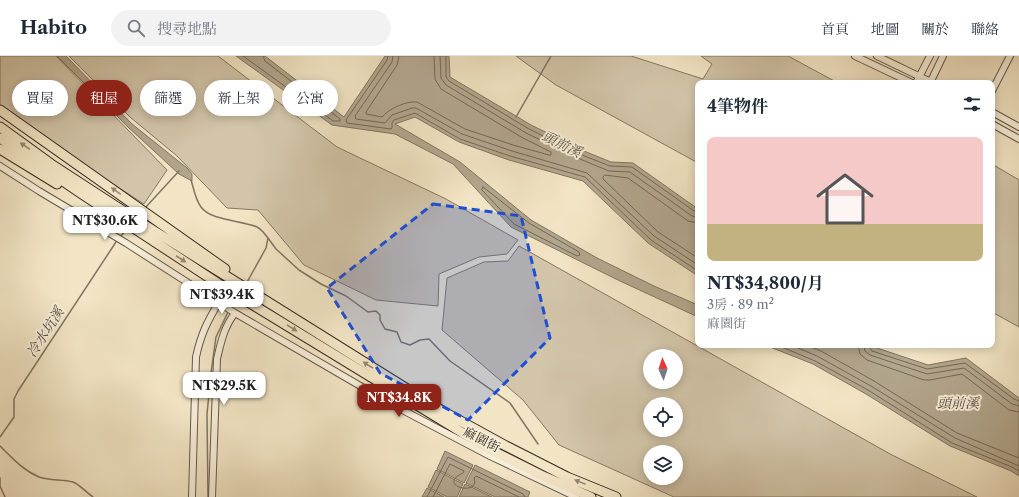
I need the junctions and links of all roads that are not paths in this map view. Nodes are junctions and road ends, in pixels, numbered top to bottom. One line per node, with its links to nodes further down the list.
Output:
1 (855, 56): 6 (street)
2 (878, 56): 7 (street)
3 (930, 56): 7 (street)
4 (943, 56): 8 (street)
5 (1010, 56): 9 (street)
6 (906, 80)
7 (918, 80)
8 (932, 80)
9 (995, 85)
10 (0, 107): 13 (highway)
11 (0, 110): 13 (highway)
12 (995, 114): 16 (street)
13 (12, 118): 24 (highway, one-way to 13)
14 (995, 126): 18 (street)
15 (0, 127): 21 (highway, one-way to 15)
16 (1019, 127)
17 (0, 138): 21 (highway)
18 (1019, 139)
19 (0, 149): 22 (highway)
20 (0, 166): 23 (street, 麻園街)
21 (49, 167): 22 (highway); 24 (highway)
22 (148, 238): 29 (highway, one-way to 29)
23 (219, 302): 25 (street, 麻園街); 26 (street)
24 (284, 312): 30 (highway, one-way to 24)
25 (235, 313): 27 (street); 28 (street, 麻園街)
26 (192, 497)
27 (212, 497)
28 (576, 497)
29 (591, 497)
30 (616, 497)

